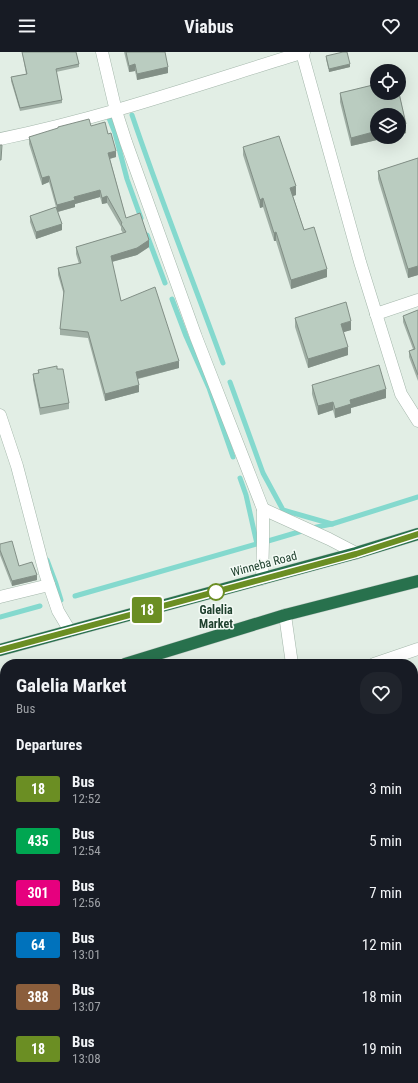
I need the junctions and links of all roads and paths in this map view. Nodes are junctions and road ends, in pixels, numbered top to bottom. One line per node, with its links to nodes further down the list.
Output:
1 (102, 52): 3 (street)
2 (303, 52): 3 (street); 6 (street)
3 (116, 111): 4 (street); 9 (street)
4 (0, 139)
5 (418, 300): 6 (street)
6 (376, 314): 8 (street)
7 (0, 415): 14 (street)
8 (418, 421)
9 (263, 509): 11 (street); 12 (street)
10 (418, 534): 11 (highway, Winneba Road)
11 (356, 554): 12 (highway, Winneba Road)
12 (262, 579): 17 (highway, Winneba Road)
13 (418, 581): 16 (highway)
14 (49, 585): 15 (street); 17 (street)
15 (0, 597)
16 (285, 615): 20 (highway); 21 (street)
17 (70, 631): 19 (highway, Winneba Road)
18 (418, 649): 22 (street)
19 (0, 650)
20 (140, 659)
21 (291, 659)
22 (389, 659)

